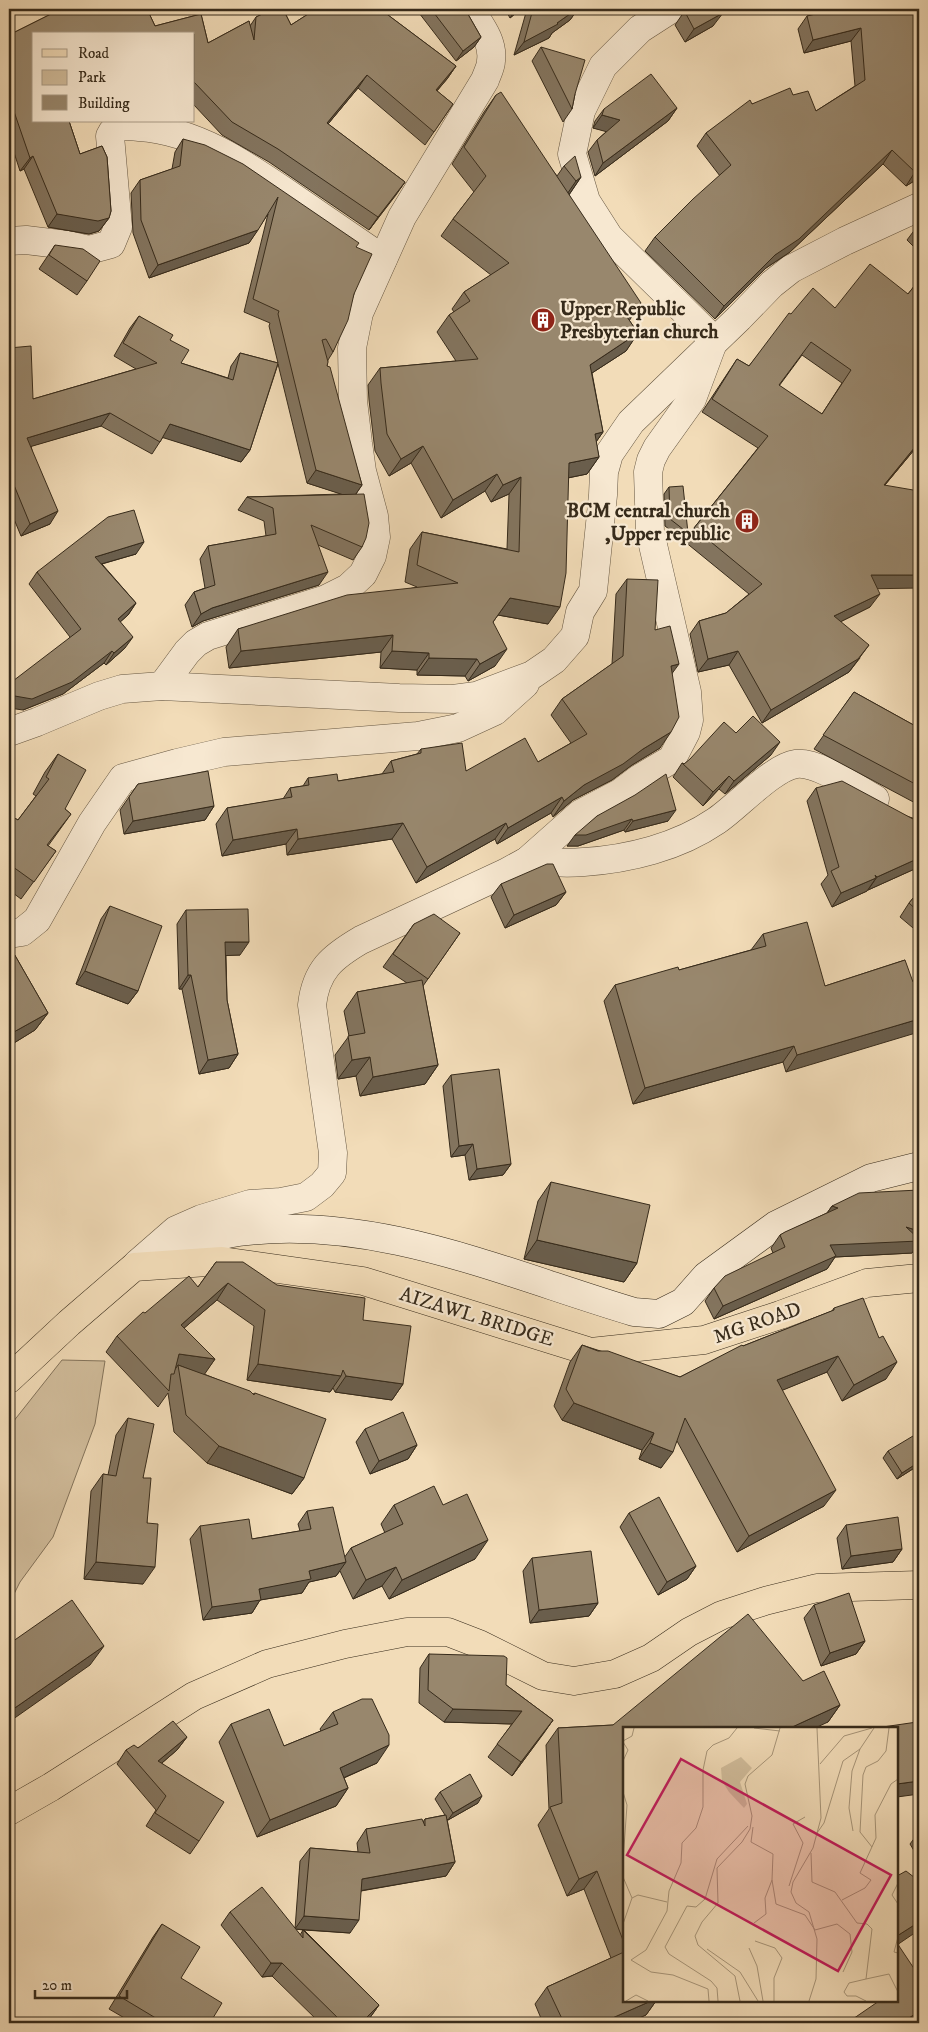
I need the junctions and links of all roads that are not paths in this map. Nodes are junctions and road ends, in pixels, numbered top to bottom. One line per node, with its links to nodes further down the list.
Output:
1 (470, 9): 5 (street)
2 (671, 9): 6 (street)
3 (919, 206): 6 (street)
4 (9, 241): 5 (street)
5 (382, 258): 8 (street)
6 (714, 340): 7 (street); 11 (street)
7 (532, 675): 8 (street); 12 (street)
8 (162, 686): 9 (street)
9 (12, 729)
10 (897, 811): 11 (street)
11 (527, 861): 14 (street)
12 (9, 934)
13 (919, 1166): 14 (street)
14 (134, 1267): 16 (main road, AIZAWL BRIDGE); 17 (main road)
15 (919, 1278): 16 (main road, MG ROAD)
16 (591, 1352)
17 (9, 1379)
18 (919, 1584): 19 (main road)
19 (9, 1811)

